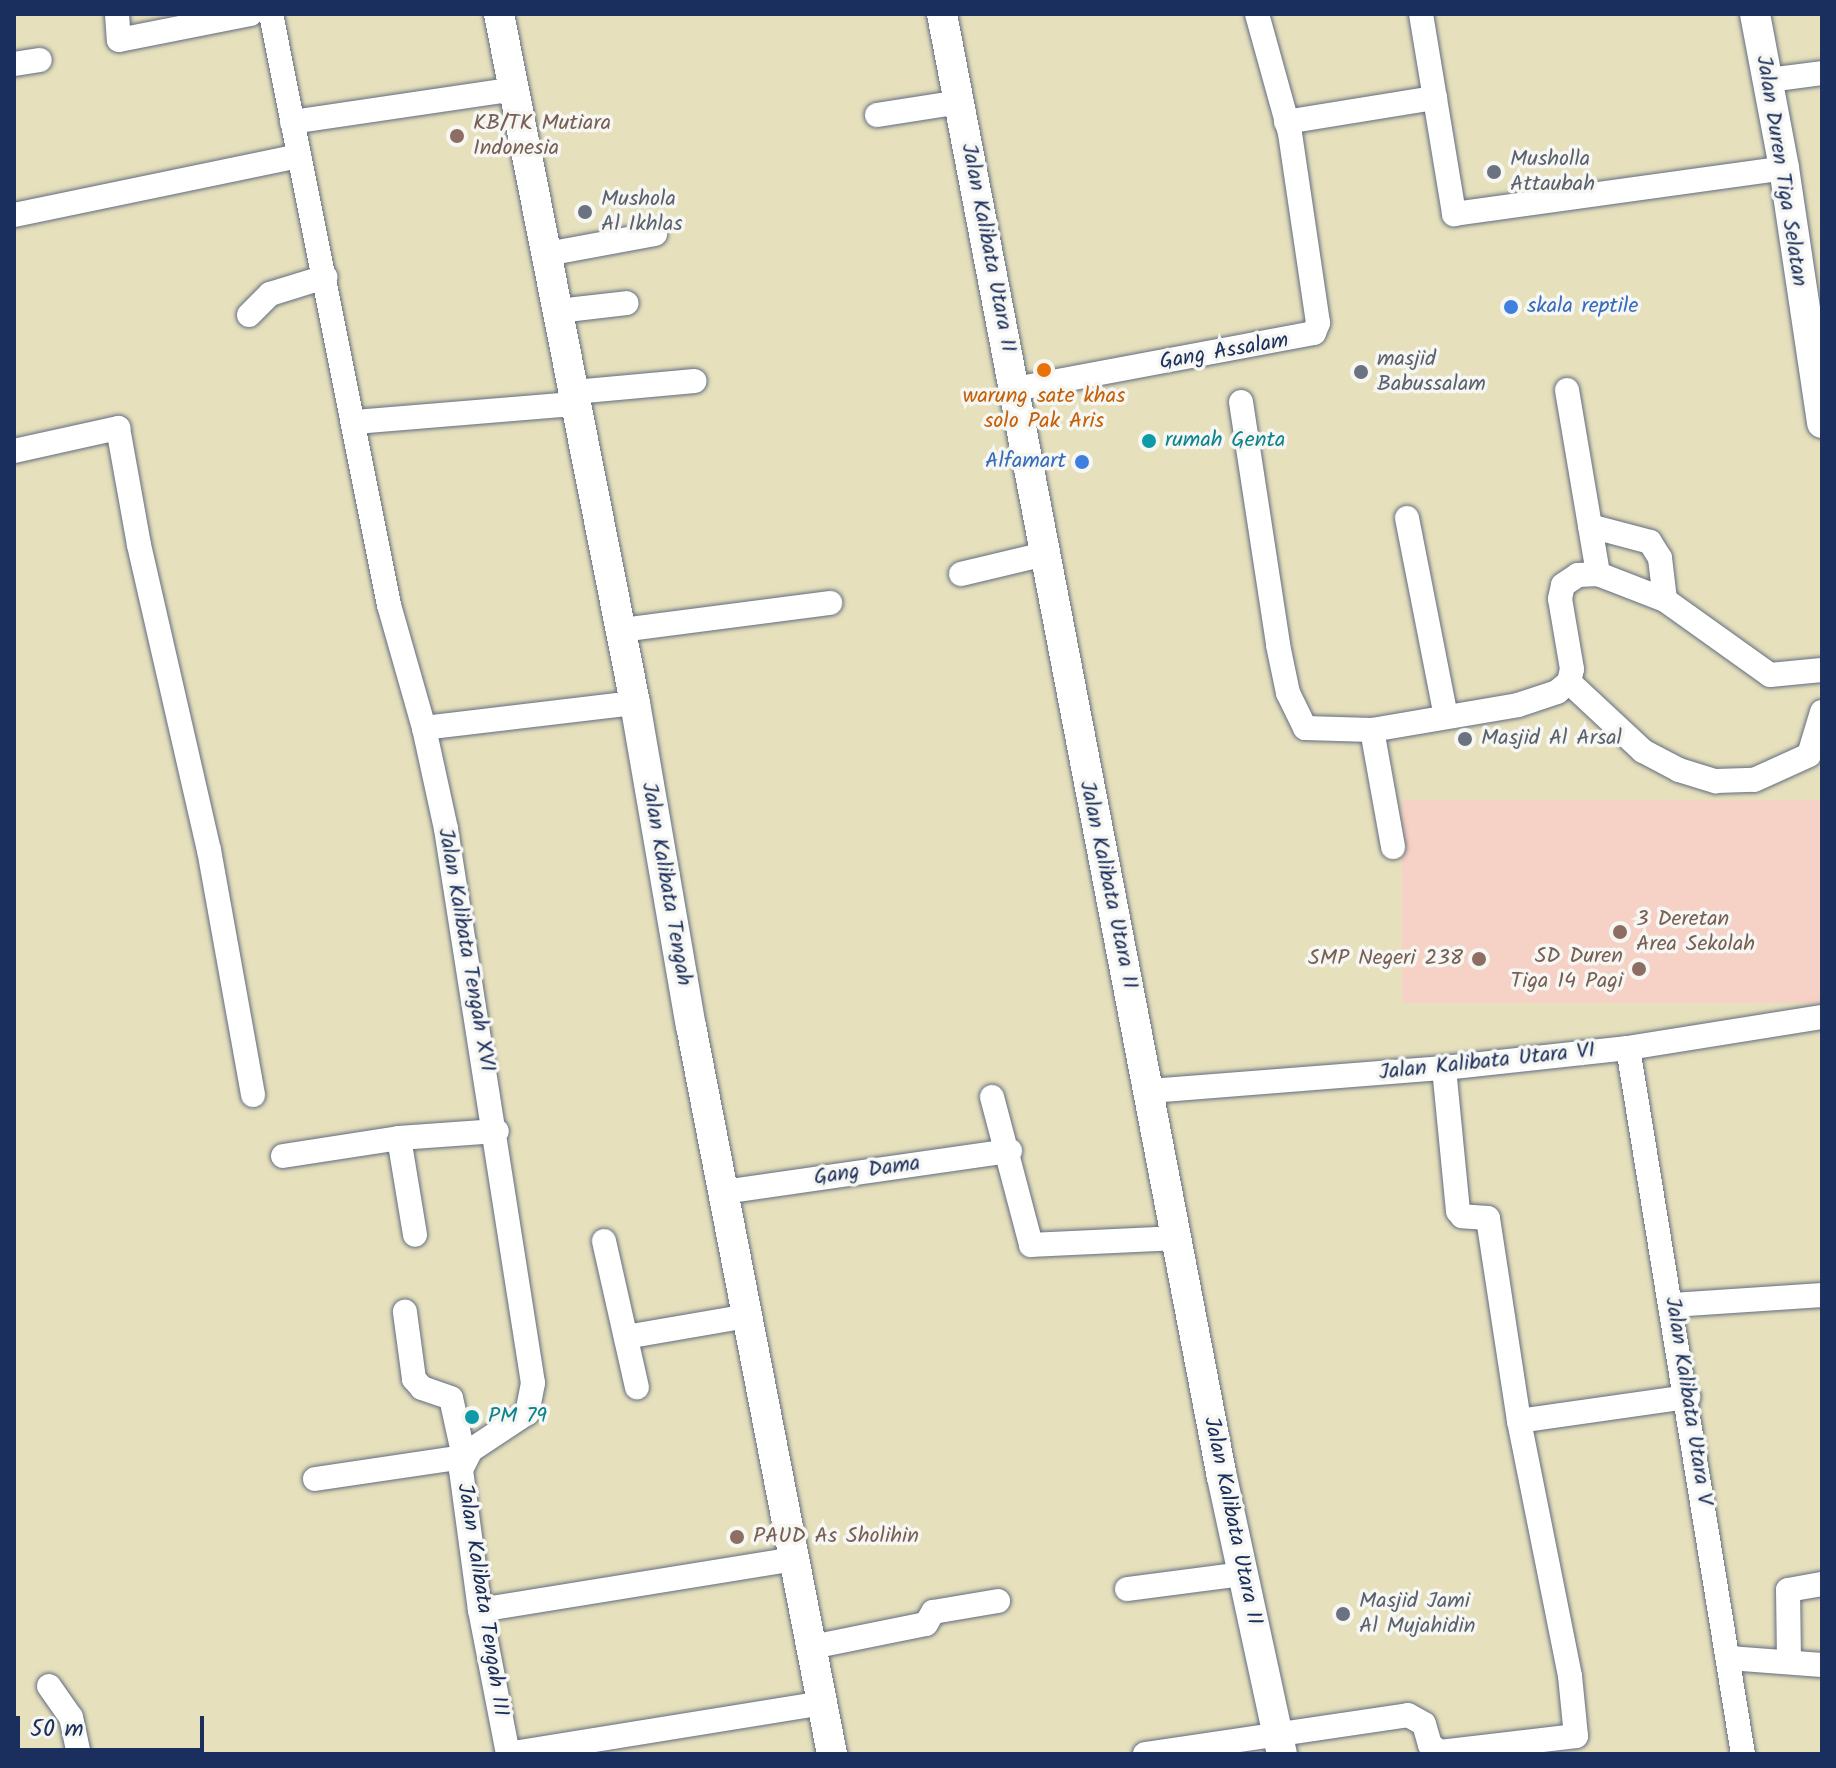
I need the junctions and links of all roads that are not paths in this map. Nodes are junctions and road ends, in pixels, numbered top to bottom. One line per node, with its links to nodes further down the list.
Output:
1 (117, 14): 2 (street)
2 (250, 14)
3 (271, 14): 17 (street, Jalan Kalibata Tengah XVI)
4 (499, 14): 13 (street, Jalan Kalibata Tengah)
5 (942, 14): 15 (street, Jalan Kalibata Utara II)
6 (1257, 14): 18 (street)
7 (1421, 14): 14 (street)
8 (1755, 14): 12 (street, Jalan Duren Tiga Selatan)
9 (40, 60): 10 (street)
10 (14, 64)
11 (1822, 73): 12 (street)
12 (1769, 80): 20 (street, Jalan Duren Tiga Selatan)
13 (510, 90): 17 (street); 23 (street, Jalan Kalibata Tengah)
14 (1435, 98): 18 (street); 20 (street)
15 (960, 102): 16 (street); 30 (street, Jalan Kalibata Utara II)
16 (877, 115)
17 (292, 122): 19 (street, Jalan Kalibata Tengah XVI)
18 (1286, 122): 30 (street, Gang Assalam)
19 (299, 156): 21 (street); 24 (street, Jalan Kalibata Tengah XVI)
20 (1784, 168): 25 (street, Jalan Duren Tiga Selatan)
21 (14, 215)
22 (655, 234): 23 (street)
23 (547, 254): 27 (street, Jalan Kalibata Tengah)
24 (325, 277): 28 (street); 34 (street, Jalan Kalibata Tengah XVI)
25 (1812, 298): 35 (street, Jalan Duren Tiga Selatan)
26 (627, 303): 27 (street)
27 (558, 311): 32 (street, Jalan Kalibata Tengah)
28 (249, 315)
29 (694, 381): 32 (street)
30 (1015, 389): 39 (street, Jalan Kalibata Utara II)
31 (1567, 390): 38 (street)
32 (575, 398): 34 (street); 44 (street, Jalan Kalibata Tengah)
33 (1241, 402): 52 (street)
34 (355, 422): 51 (street, Jalan Kalibata Tengah XVI)
35 (1822, 423)
36 (14, 451): 58 (street)
37 (1407, 518): 50 (street)
38 (1590, 526): 41 (street); 42 (street)
39 (1045, 554): 40 (street); 57 (street, Jalan Kalibata Utara II)
40 (961, 574)
41 (1598, 574): 42 (street); 46 (street)
42 (1665, 600): 45 (street)
43 (830, 603): 44 (street)
44 (621, 630): 48 (street, Jalan Kalibata Tengah)
45 (1816, 672): 47 (street)
46 (1569, 682): 49 (street); 50 (street)
47 (1822, 697)
48 (635, 703): 51 (street); 64 (street, Jalan Kalibata Tengah)
49 (1822, 712)
50 (1446, 716): 52 (street)
51 (424, 728): 60 (street, Jalan Kalibata Tengah XVI)
52 (1372, 730): 53 (street)
53 (1393, 847)
54 (1822, 1017): 55 (street, Jalan Kalibata Utara VI)
55 (1628, 1048): 56 (street, Jalan Kalibata Utara VI); 69 (street, Jalan Kalibata Utara V)
56 (1444, 1068): 57 (street, Jalan Kalibata Utara VI); 76 (street)
57 (1150, 1091): 66 (street, Jalan Kalibata Utara II)
58 (253, 1095)
59 (992, 1097): 62 (street)
60 (497, 1131): 61 (street); 73 (street, Jalan Kalibata Tengah XVI)
61 (399, 1138): 63 (street); 65 (street)
62 (1010, 1151): 64 (street, Gang Dama); 66 (street)
63 (283, 1156)
64 (724, 1192): 71 (street, Jalan Kalibata Tengah)
65 (415, 1235)
66 (1177, 1238): 80 (street, Jalan Kalibata Utara II)
67 (604, 1241): 72 (street)
68 (1822, 1295): 69 (street)
69 (1673, 1305): 75 (street, Jalan Kalibata Utara V)
70 (405, 1312): 77 (street)
71 (747, 1316): 72 (street); 79 (street, Jalan Kalibata Tengah)
72 (626, 1337): 74 (street)
73 (533, 1383): 77 (street, Jalan Kalibata Tengah III)
74 (637, 1387)
75 (1688, 1397): 76 (street); 86 (street, Jalan Kalibata Utara V)
76 (1519, 1421): 91 (street)
77 (464, 1457): 78 (street); 84 (street, Jalan Kalibata Tengah III)
78 (315, 1479)
79 (796, 1559): 84 (street); 85 (street, Jalan Kalibata Tengah)
80 (1243, 1574): 82 (street); 91 (street, Jalan Kalibata Utara II)
81 (1822, 1584): 87 (street)
82 (1127, 1589)
83 (998, 1601): 85 (street)
84 (480, 1610): 93 (street, Jalan Kalibata Tengah III)
85 (812, 1647): 90 (street, Jalan Kalibata Tengah)
86 (1729, 1658): 87 (street); 96 (street, Jalan Kalibata Utara V)
87 (1789, 1661): 88 (street)
88 (1822, 1665)
89 (49, 1686): 92 (street)
90 (823, 1703): 93 (street); 94 (street, Jalan Kalibata Tengah)
91 (1280, 1745): 95 (street)
92 (79, 1754)
93 (508, 1754)
94 (832, 1754)
95 (1145, 1754)
96 (1743, 1754)

